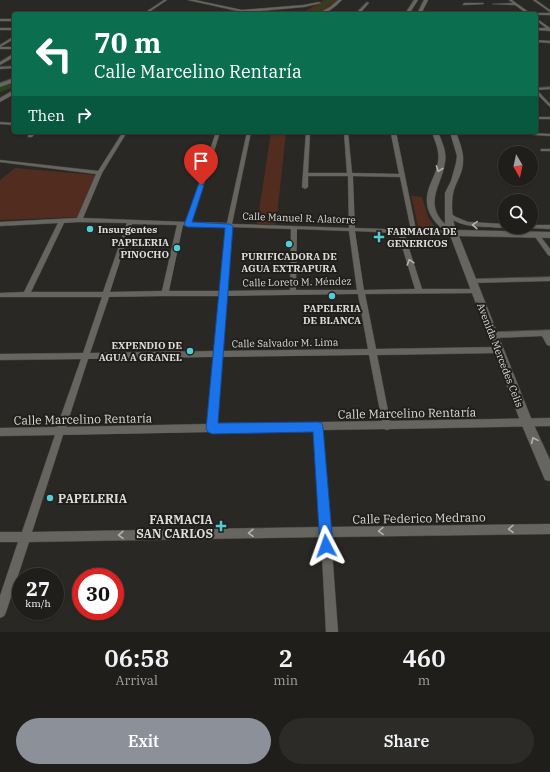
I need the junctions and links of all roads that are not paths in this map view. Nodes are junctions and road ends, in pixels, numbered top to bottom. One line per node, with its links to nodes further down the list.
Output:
1 (166, 0): 22 (street)
2 (182, 0): 23 (main road)
3 (190, 0): 23 (main road)
4 (322, 0): 11 (main road)
5 (340, 0): 27 (main road)
6 (416, 0): 29 (main road)
7 (426, 0): 30 (main road)
8 (460, 0): 13 (street)
9 (510, 0): 16 (street)
10 (534, 0): 21 (street)
11 (319, 3): 23 (main road); 26 (main road)
12 (368, 3): 28 (street)
13 (464, 4): 14 (street); 17 (street)
14 (483, 4)
15 (493, 4): 16 (street)
16 (515, 4): 20 (street)
17 (467, 10): 18 (street)
18 (488, 10)
19 (502, 10): 20 (street)
20 (523, 10): 31 (street)
21 (550, 11)
22 (147, 12)
23 (237, 12)
24 (272, 12): 25 (main road)
25 (293, 12)
26 (302, 12)
27 (324, 12)
28 (359, 12)
29 (408, 12)
30 (420, 12)
31 (526, 12)
32 (538, 14): 33 (street)
33 (550, 14)
34 (0, 20): 35 (street)
35 (12, 20)
36 (538, 22): 40 (street)
37 (0, 29): 39 (street)
38 (538, 29): 40 (street)
39 (12, 30)
40 (549, 30)
41 (12, 39): 44 (street)
42 (538, 42): 43 (main road)
43 (550, 43)
44 (0, 47): 45 (street)
45 (12, 48)
46 (12, 56): 47 (street)
47 (0, 64)
48 (12, 67): 49 (street)
49 (0, 68)
50 (12, 81): 51 (main road)
51 (0, 85)
52 (550, 88): 53 (street)
53 (538, 90)
54 (538, 92): 57 (street)
55 (12, 94): 56 (main road)
56 (0, 100)
57 (544, 100): 58 (street); 59 (street); 60 (street)
58 (550, 100)
59 (538, 101)
60 (550, 106)
61 (538, 115): 62 (street)
62 (550, 115)
63 (538, 118): 64 (street)
64 (550, 118)
65 (0, 123): 66 (street)
66 (12, 124)
67 (124, 134): 80 (street)
68 (217, 134): 91 (street)
69 (249, 134): 92 (street)
70 (308, 134): 81 (street)
71 (346, 134): 82 (street)
72 (393, 134): 83 (street)
73 (436, 134): 100 (main road, one-way to 100)
74 (454, 134): 85 (main road, Avenida Mercedes Celis)
75 (535, 134): 76 (street)
76 (550, 134)
77 (543, 150): 78 (street)
78 (550, 150)
79 (0, 162): 80 (street)
80 (98, 173): 86 (street)
81 (306, 174): 82 (street); 84 (street)
82 (350, 175): 83 (street); 97 (street)
83 (402, 176): 99 (street)
84 (305, 187)
85 (448, 214): 93 (street, one-way to 85); 100 (main road, Avenida Mercedes Celis)
86 (79, 220): 87 (street, Calle Manuel R. Alatorre); 88 (street, Calle Manuel R. Alatorre)
87 (62, 221): 89 (street, Calle Manuel R. Alatorre); 115 (street)
88 (130, 222): 90 (street, Calle Manuel R. Alatorre); 112 (street)
89 (0, 224)
90 (180, 224): 91 (street, Calle Manuel R. Alatorre); 113 (street)
91 (188, 225): 92 (street, Calle Manuel R. Alatorre)
92 (229, 226): 96 (street, Calle Manuel R. Alatorre); 111 (street)
93 (498, 226)
94 (538, 226): 95 (street)
95 (550, 227)
96 (294, 228): 97 (street, Calle Manuel R. Alatorre); 109 (street)
97 (352, 230): 98 (street, Calle Manuel R. Alatorre); 110 (street)
98 (401, 232): 99 (street, Calle Manuel R. Alatorre); 108 (street, one-way to 98)
99 (414, 232): 100 (street, Calle Manuel R. Alatorre)
100 (453, 233): 101 (main road, Calle Manuel R. Alatorre); 107 (main road, Avenida Mercedes Celis)
101 (498, 234)
102 (536, 234): 105 (street)
103 (538, 234): 104 (main road, Calle Manuel R. Alatorre)
104 (550, 234)
105 (550, 254)
106 (550, 279): 107 (street, Calle Loreto M. Méndez)
107 (473, 286): 108 (street, Calle Loreto M. Méndez); 117 (main road, Avenida Mercedes Celis)
108 (419, 291): 110 (street, Calle Loreto M. Méndez)
109 (293, 292): 110 (street, Calle Loreto M. Méndez); 111 (street, Calle Loreto M. Méndez)
110 (361, 292): 120 (street)
111 (224, 293): 113 (street, Calle Loreto M. Méndez); 121 (street)
112 (106, 294): 113 (street, Calle Loreto M. Méndez); 115 (street, Calle Loreto M. Méndez); 122 (street)
113 (165, 294)
114 (0, 295): 115 (street, Calle Loreto M. Méndez)
115 (26, 295)
116 (547, 333): 117 (street); 118 (street)
117 (493, 335): 119 (main road, Avenida Mercedes Celis)
118 (550, 344)
119 (498, 350): 120 (street, Calle Salvador M. Lima); 125 (main road, Avenida Mercedes Celis)
120 (373, 352): 121 (street, Calle Salvador M. Lima); 126 (street)
121 (219, 354): 122 (street, Calle Salvador M. Lima); 128 (street)
122 (86, 356): 123 (street, Calle Salvador M. Lima); 129 (street)
123 (0, 357)
124 (550, 422): 125 (street, Calle Marcelino Rentaría)
125 (527, 423): 126 (street, Calle Marcelino Rentaría); 131 (main road, Avenida Mercedes Celis, one-way to 125)
126 (387, 426): 127 (street, Calle Marcelino Rentaría)
127 (318, 427): 128 (street, Calle Marcelino Rentaría); 133 (street)
128 (212, 429): 129 (street, Calle Marcelino Rentaría)
129 (60, 431): 130 (street, Calle Marcelino Rentaría); 134 (street)
130 (0, 432)
131 (550, 475)
132 (550, 529): 133 (street, Calle Federico Medrano, one-way to 133)
133 (325, 532): 134 (street, Calle Federico Medrano, one-way to 134); 137 (street)
134 (25, 536): 135 (street, Calle Federico Medrano); 136 (street)
135 (0, 537)
136 (0, 612)
137 (332, 632)

